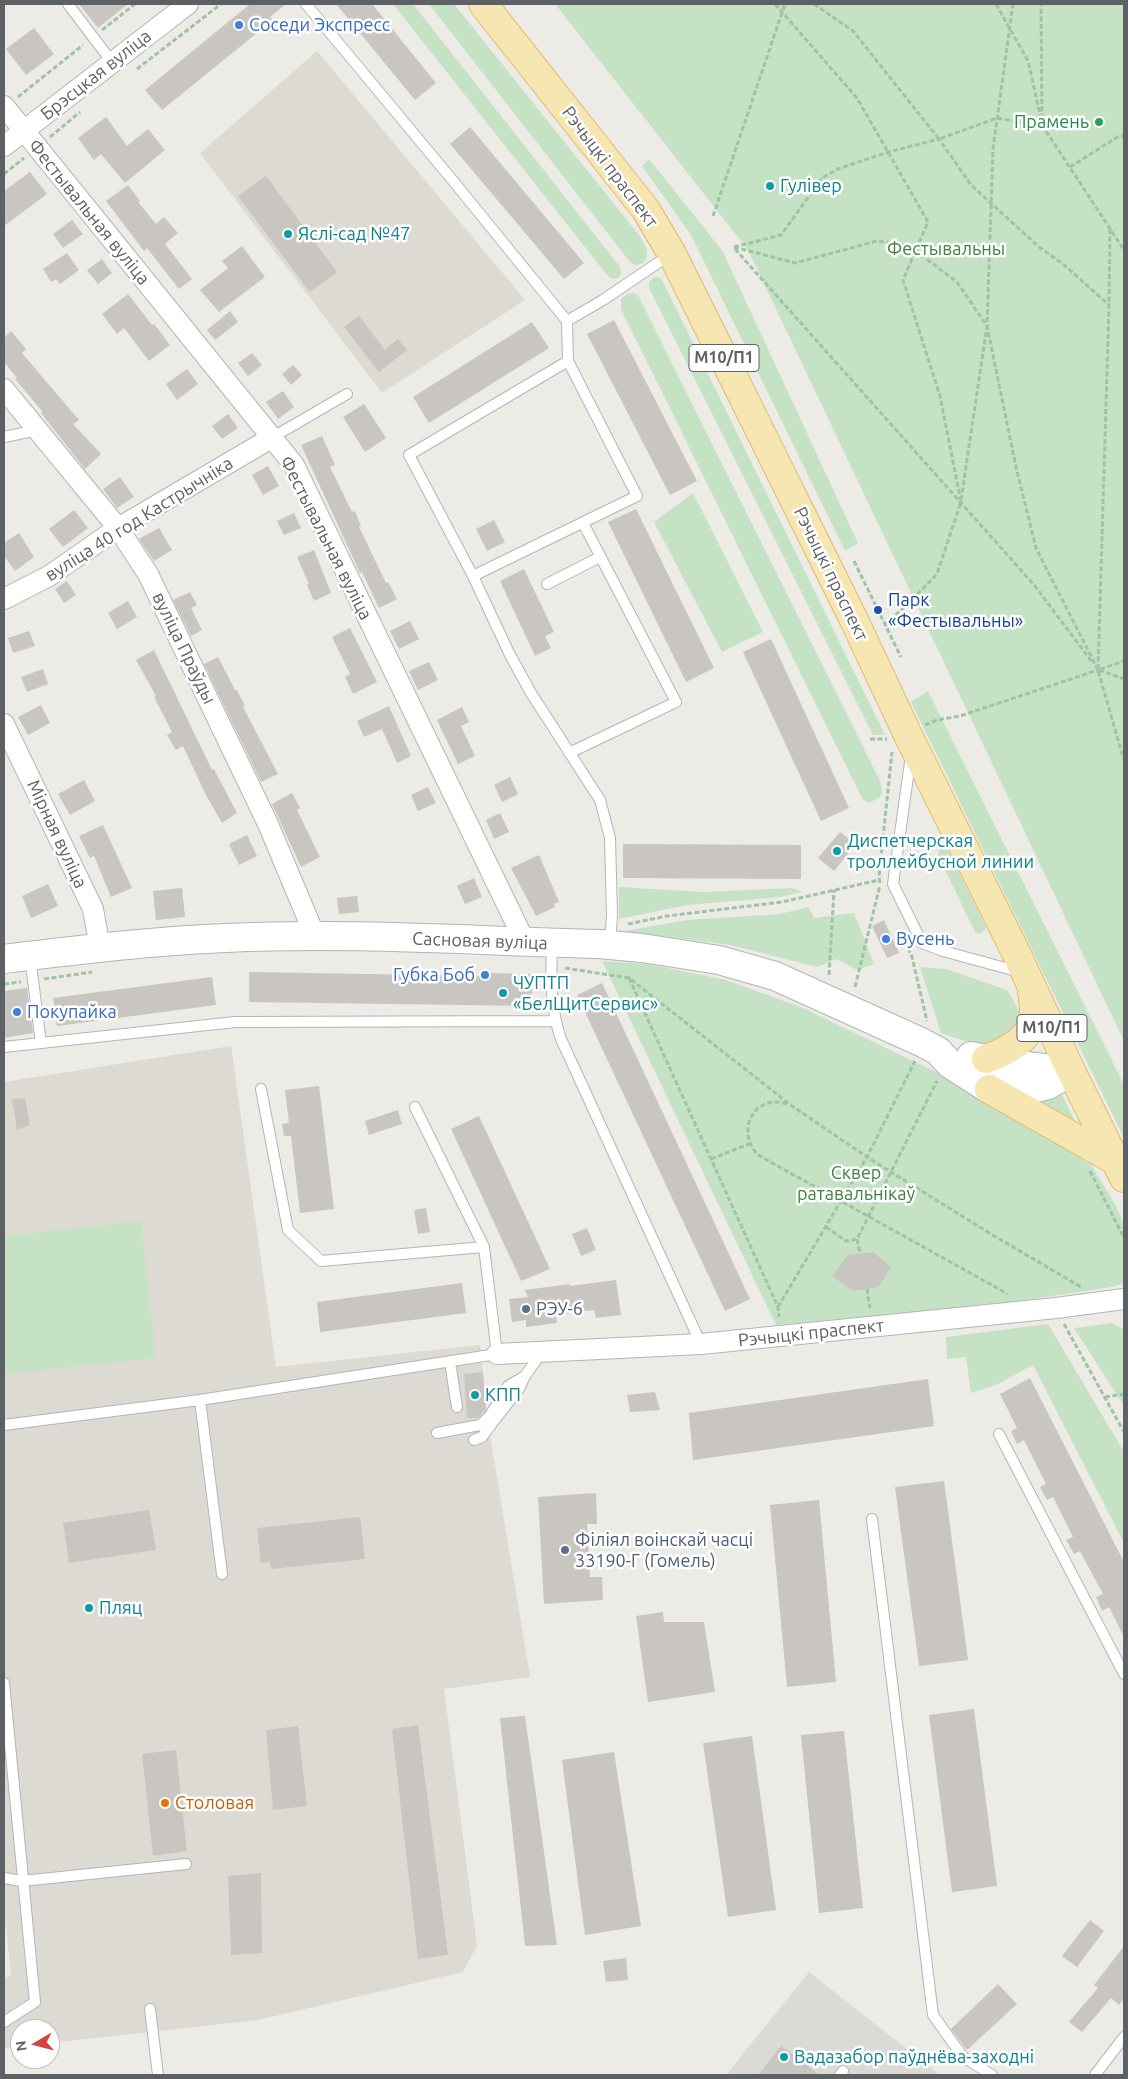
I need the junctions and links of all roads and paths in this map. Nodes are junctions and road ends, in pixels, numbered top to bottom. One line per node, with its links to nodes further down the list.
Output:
1 (68, 4): 15 (lane)
2 (135, 4): 15 (path)
3 (188, 4): 16 (street, Брэсцкая вуліца)
4 (222, 4): 17 (path)
5 (306, 4): 38 (lane)
6 (483, 4): 36 (main road, Рэчыцкі праспект / М10/П1)
7 (775, 4): 13 (path)
8 (785, 4): 13 (path)
9 (814, 4): 24 (path)
10 (996, 4): 14 (path)
11 (1013, 4): 14 (path)
12 (1041, 4): 21 (path)
13 (782, 11): 27 (path); 31 (path)
14 (1009, 27): 20 (path); 21 (path)
15 (93, 37): 16 (lane); 19 (path)
16 (112, 62): 22 (street, Брэсцкая вуліца)
17 (135, 70)
18 (88, 106): 26 (path)
19 (4, 107): 22 (street, Фестывальная вуліца)
20 (997, 118): 21 (path); 24 (path); 30 (path)
21 (1042, 126): 28 (path)
22 (23, 131): 25 (street, Брэсцкая вуліца); 26 (street, Фестывальная вуліца)
23 (1124, 136): 28 (path)
24 (939, 139): 27 (path); 30 (path)
25 (4, 146)
26 (36, 148): 29 (path); 45 (street, Фестывальная вуліца)
27 (888, 152): 33 (path); 35 (path)
28 (1070, 167): 32 (path)
29 (4, 174)
30 (991, 203): 37 (path); 39 (path)
31 (713, 216)
32 (1110, 229): 34 (path); 37 (path)
33 (734, 247): 35 (path); 46 (path)
34 (1124, 250)
35 (916, 251): 39 (path); 46 (path)
36 (672, 254): 38 (lane); 61 (main road, Рэчыцкі праспект / М10/П1)
37 (1109, 306): 57 (path)
38 (567, 321): 40 (lane)
39 (987, 326): 46 (path); 57 (path)
40 (568, 361): 47 (lane); 51 (lane)
41 (4, 389): 43 (street, вуліца Праўды)
42 (348, 394): 45 (lane)
43 (38, 430): 44 (lane); 48 (street, вуліца Праўды)
44 (4, 437)
45 (273, 437): 48 (street, вуліца 40 год Кастрычніка); 68 (street, Фестывальная вуліца)
46 (961, 502): 54 (path); 57 (path)
47 (583, 523): 49 (lane); 51 (lane)
48 (118, 528): 53 (street, вуліца 40 год Кастрычніка); 66 (street, вуліца Праўды)
49 (600, 557): 52 (lane); 62 (lane)
50 (854, 561): 54 (path)
51 (473, 576): 62 (lane)
52 (547, 584)
53 (4, 599)
54 (885, 624): 55 (path)
55 (901, 657)
56 (1124, 662): 57 (path)
57 (1098, 670): 58 (path); 61 (path); 63 (path)
58 (1124, 679)
59 (4, 724): 71 (street, Мірная вуліца)
60 (870, 739): 61 (path)
61 (904, 740): 64 (path); 75 (main road, Рэчыцкі праспект / М10/П1); 75 (lane)
62 (569, 753): 67 (lane)
63 (1124, 762)
64 (879, 880): 65 (path); 77 (path)
65 (834, 890): 67 (path); 73 (path)
66 (314, 936): 68 (main road, Сасновая вуліца); 71 (main road, Сасновая вуліца)
67 (610, 938): 69 (main road, Сасновая вуліца); 83 (main road, Сасновая вуліца)
68 (525, 942): 69 (main road, Сасновая вуліца)
69 (552, 950): 74 (path); 78 (lane)
70 (912, 957): 79 (path)
71 (99, 959): 72 (main road, Сасновая вуліца); 72 (path)
72 (22, 965): 76 (path); 80 (lane)
73 (829, 975)
74 (628, 978): 87 (path); 91 (path)
75 (1029, 980): 82 (main road); 84 (main road, Рэчыцкі праспект / М10/П1)
76 (4, 984)
77 (855, 987)
78 (555, 1021): 80 (lane); 108 (lane)
79 (927, 1022)
80 (41, 1043): 81 (lane)
81 (4, 1048)
82 (986, 1059): 83 (main road, Сасновая вуліца); 84 (main road, Сасновая вуліца)
83 (931, 1063): 85 (main road, Сасновая вуліца); 90 (path); 93 (path)
84 (1071, 1071): 85 (main road, Сасновая вуліца); 92 (main road, Рэчыцкі праспект / М10/П1)
85 (989, 1088): 92 (main road)
86 (261, 1089): 98 (lane)
87 (792, 1106): 89 (path); 90 (path)
88 (415, 1107): 98 (lane)
89 (749, 1144): 91 (path); 94 (path)
90 (867, 1157): 93 (path); 94 (path)
91 (711, 1159): 104 (path)
92 (1120, 1169)
93 (891, 1172): 95 (path); 100 (path)
94 (841, 1201): 95 (path); 96 (path)
95 (869, 1217): 97 (path); 102 (path)
96 (826, 1227): 97 (path); 104 (path)
97 (857, 1239): 99 (path)
98 (484, 1247): 110 (lane)
99 (860, 1253)
100 (1083, 1288)
101 (867, 1289): 105 (path)
102 (1008, 1294)
103 (1124, 1299): 108 (street, Рэчыцкі праспект)
104 (778, 1308): 106 (path)
105 (870, 1308)
106 (779, 1317)
107 (1060, 1317): 114 (path)
108 (701, 1344): 109 (street, Рэчыцкі праспект)
109 (542, 1352): 110 (street, Рэчыцкі праспект); 112 (lane)
110 (497, 1354): 111 (lane)
111 (450, 1362): 115 (lane); 116 (lane)
112 (525, 1376): 119 (lane); 121 (lane)
113 (1124, 1394): 114 (path)
114 (1105, 1397): 118 (path)
115 (200, 1400): 117 (lane); 123 (lane)
116 (457, 1407)
117 (4, 1425)
118 (1124, 1432)
119 (438, 1433)
120 (999, 1434): 124 (lane)
121 (474, 1440)
122 (872, 1520): 133 (lane)
123 (222, 1574)
124 (1124, 1674)
125 (4, 1683): 128 (lane)
126 (186, 1864): 128 (lane)
127 (4, 1878): 128 (lane)
128 (22, 1881): 130 (lane)
129 (150, 2009): 132 (lane)
130 (4, 2022)
131 (1124, 2037): 134 (lane)
132 (158, 2075)
133 (992, 2075)
134 (1095, 2075)

